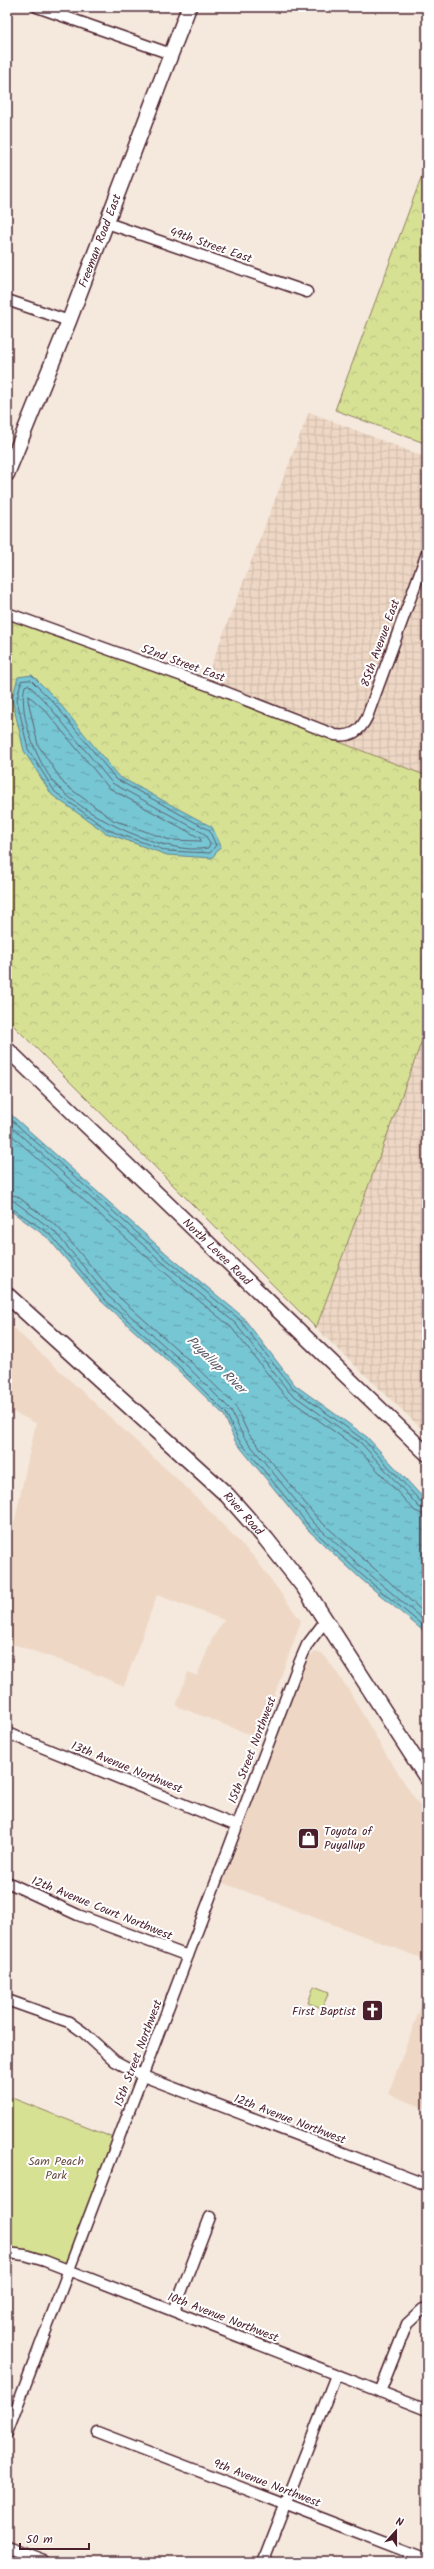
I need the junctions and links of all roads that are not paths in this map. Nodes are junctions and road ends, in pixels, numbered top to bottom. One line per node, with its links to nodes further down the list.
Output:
1 (36, 7): 3 (street)
2 (189, 7): 3 (street, Freeman Road East)
3 (171, 54): 4 (street, Freeman Road East)
4 (107, 223): 5 (street, 49th Street East); 7 (street, Freeman Road East)
5 (307, 292)
6 (7, 300): 7 (street)
7 (69, 321): 8 (street, Freeman Road East)
8 (7, 474)
9 (427, 553): 11 (street, 85th Avenue East)
10 (7, 613): 11 (street, 52nd Street East)
11 (350, 736)
12 (7, 1049): 14 (street, North Levee Road)
13 (7, 1294): 15 (main road, River Road)
14 (427, 1454)
15 (326, 1620): 17 (main road, River Road); 18 (street, 15th Street Northwest)
16 (7, 1733): 18 (street, 13th Avenue Northwest)
17 (427, 1778)
18 (237, 1826): 20 (street, 15th Street Northwest)
19 (7, 1882): 20 (street, 12th Avenue Court Northwest)
20 (188, 1956): 22 (street, 15th Street Northwest)
21 (7, 2000): 22 (street, 12th Avenue Northwest)
22 (143, 2076): 23 (street, 12th Avenue Northwest); 26 (street, 15th Street Northwest)
23 (427, 2185)
24 (210, 2217): 28 (street)
25 (7, 2253): 26 (street, 10th Avenue Northwest)
26 (69, 2270): 28 (street, 10th Avenue Northwest); 33 (street, 15th Street Northwest)
27 (423, 2309): 30 (street)
28 (174, 2311): 29 (street, 10th Avenue Northwest)
29 (336, 2375): 30 (street, 10th Avenue Northwest); 34 (street)
30 (380, 2392): 31 (street, 10th Avenue Northwest)
31 (427, 2410)
32 (97, 2432): 34 (street, 9th Avenue Northwest)
33 (7, 2433)
34 (287, 2504): 36 (street, 9th Avenue Northwest); 38 (street)
35 (7, 2547): 37 (street)
36 (427, 2559)
37 (46, 2562)
38 (263, 2562)

